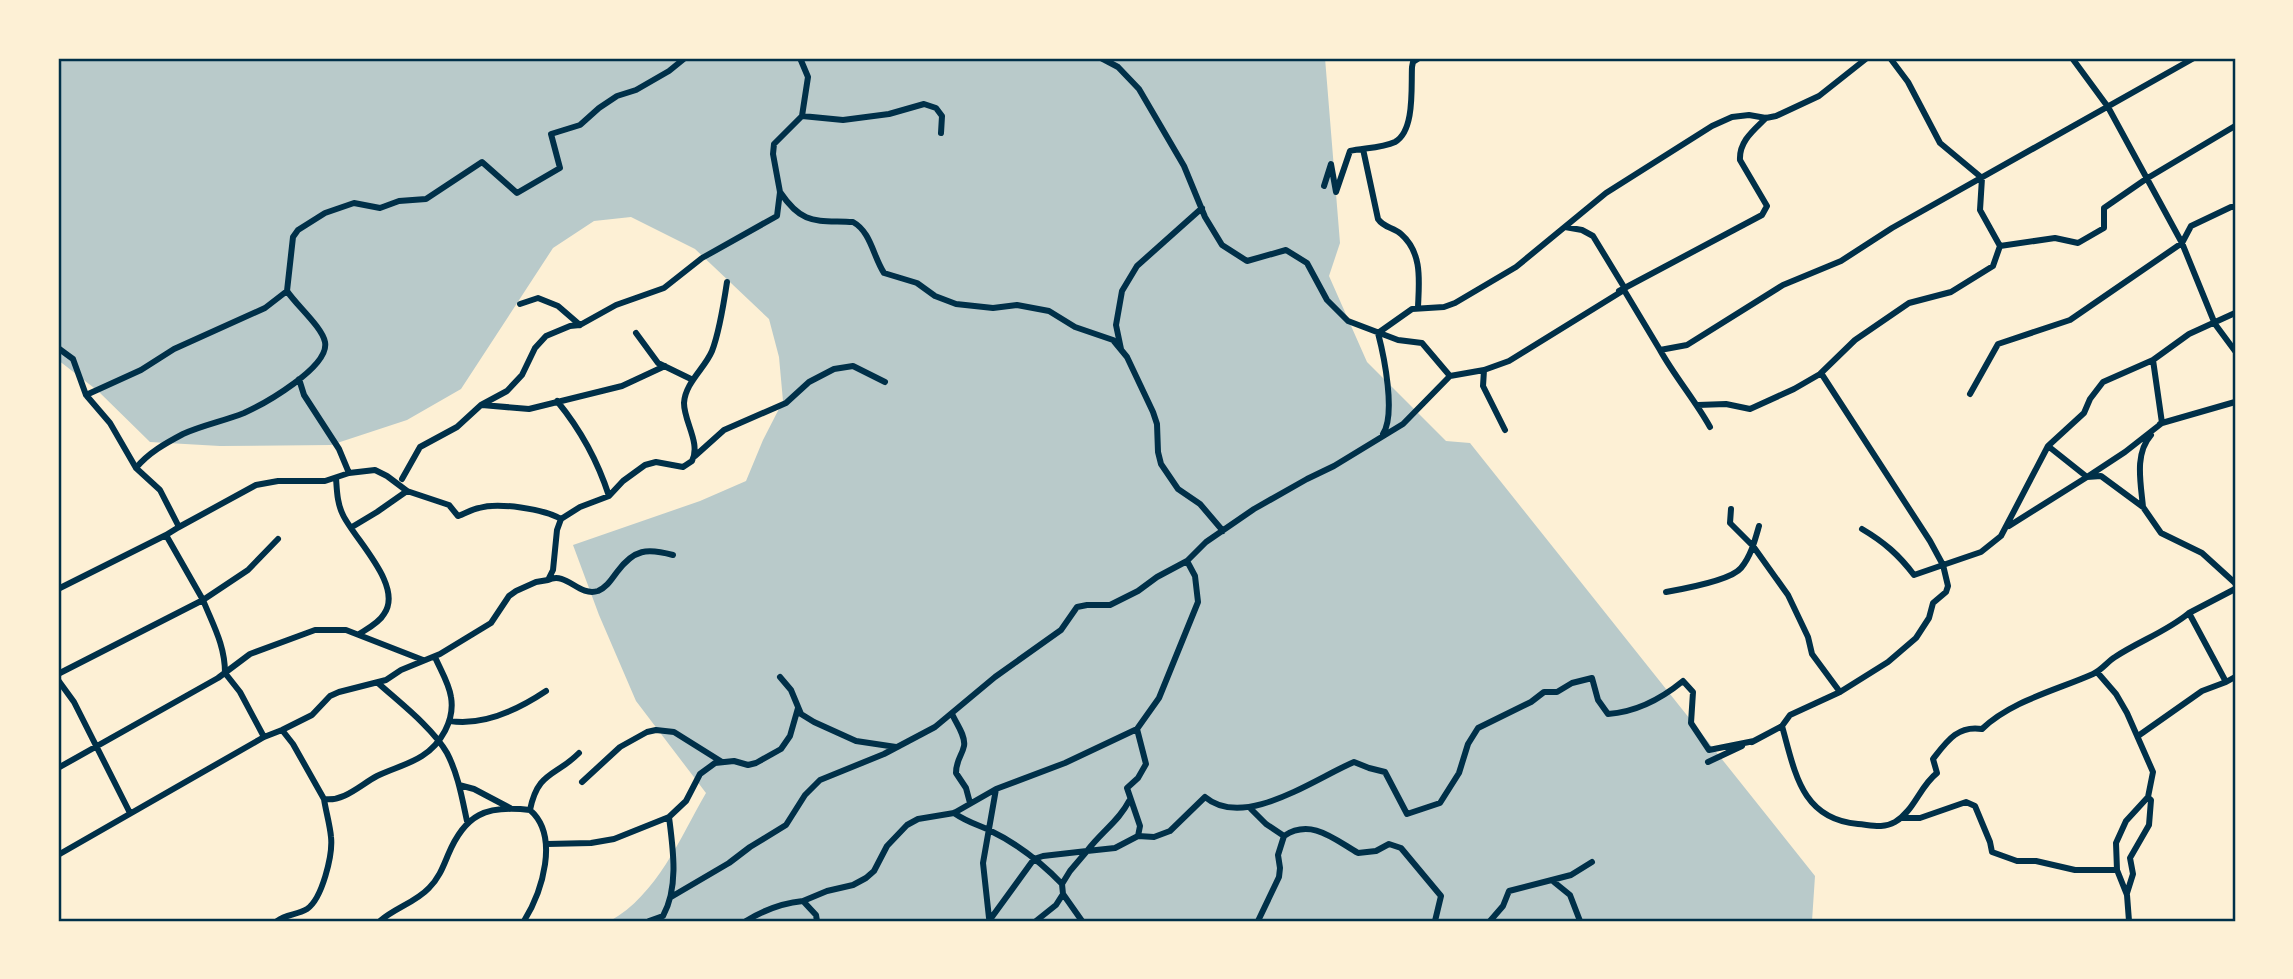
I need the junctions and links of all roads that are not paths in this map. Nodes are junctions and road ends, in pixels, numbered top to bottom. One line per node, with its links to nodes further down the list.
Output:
1 (685, 58): 26 (street)
2 (800, 58): 10 (street)
3 (1101, 58): 20 (street)
4 (1419, 58): 14 (street)
5 (1867, 58): 11 (street)
6 (1890, 58): 15 (street)
7 (2072, 58): 9 (street)
8 (2194, 58): 9 (street)
9 (2108, 107): 15 (street); 16 (street)
10 (802, 116): 13 (street); 18 (street)
11 (1766, 118): 21 (street); 25 (street)
12 (2235, 126): 16 (street)
13 (941, 134)
14 (1363, 149): 17 (street); 28 (street)
15 (1982, 178): 23 (street); 35 (street)
16 (2146, 178): 22 (street); 23 (street)
17 (1325, 186)
18 (780, 192): 31 (street); 36 (street)
19 (2235, 207): 22 (street)
20 (1202, 208): 33 (street); 36 (street)
21 (1565, 227): 25 (street); 28 (street)
22 (2182, 243): 30 (street); 47 (street)
23 (2000, 246): 42 (street)
24 (727, 282): 45 (street)
25 (1625, 287): 38 (street)
26 (287, 292): 44 (street); 48 (street)
27 (520, 304): 31 (street)
28 (1418, 307): 33 (street)
29 (2235, 313): 30 (street)
30 (2215, 324): 37 (street); 39 (street)
31 (580, 325): 51 (street)
32 (636, 333): 40 (street)
33 (1378, 333): 43 (street); 56 (street)
34 (58, 348): 48 (street)
35 (1660, 350): 38 (street); 52 (street)
36 (1121, 351): 74 (street)
37 (2235, 351)
38 (1509, 360): 41 (street)
39 (2153, 360): 53 (street); 57 (street)
40 (665, 366): 45 (street); 49 (street)
41 (1484, 370): 43 (street); 55 (street)
42 (1821, 373): 52 (street); 80 (street)
43 (1450, 376): 56 (street)
44 (299, 379): 59 (street); 60 (street)
45 (693, 380): 58 (street)
46 (885, 382): 58 (street)
47 (1970, 394)
48 (86, 395): 59 (street)
49 (556, 401): 51 (street); 65 (street)
50 (2235, 402): 53 (street)
51 (481, 405): 63 (street)
52 (1698, 405): 54 (street)
53 (2162, 423): 61 (street); 66 (street)
54 (1710, 427)
55 (1505, 430)
56 (1382, 435): 74 (street)
57 (2048, 446): 61 (street); 72 (street)
58 (694, 457): 65 (street)
59 (136, 468): 70 (street)
60 (349, 473): 62 (street); 64 (street)
61 (2087, 477): 66 (street); 72 (street)
62 (336, 478): 70 (street); 71 (street)
63 (402, 479)
64 (407, 491): 68 (street); 71 (street)
65 (609, 496): 68 (street)
66 (2143, 507): 82 (street)
67 (1731, 509): 77 (street)
68 (561, 519): 81 (street)
69 (1759, 526): 77 (street)
70 (179, 527): 75 (street)
71 (352, 527): 88 (street)
72 (2007, 527): 80 (street)
73 (1862, 529): 80 (street)
74 (1223, 531): 79 (street)
75 (166, 535): 83 (street); 86 (street)
76 (278, 539): 86 (street)
77 (1753, 547): 85 (street); 100 (street)
78 (673, 555): 81 (street)
79 (1187, 561): 102 (street); 105 (street)
80 (1943, 565): 100 (street)
81 (548, 580): 89 (street)
82 (2235, 583)
83 (58, 589)
84 (2235, 589): 87 (street)
85 (1666, 592)
86 (203, 600): 92 (street); 93 (street)
87 (2189, 613): 91 (street); 97 (street)
88 (359, 634): 90 (street); 92 (street)
89 (435, 657): 90 (street); 103 (street)
90 (425, 660): 98 (street)
91 (2097, 672): 107 (street); 130 (street)
92 (225, 673): 108 (street); 112 (street)
93 (58, 674)
94 (780, 677): 101 (street)
95 (2235, 677): 97 (street)
96 (58, 680): 112 (street)
97 (2226, 682): 107 (street)
98 (378, 683): 106 (street); 110 (street)
99 (546, 691): 103 (street)
100 (1840, 692): 104 (street)
101 (798, 708): 111 (street); 114 (street)
102 (952, 714): 111 (street); 123 (street)
103 (450, 721): 110 (street)
104 (1782, 726): 109 (street); 130 (street)
105 (1137, 729): 119 (street); 122 (street)
106 (282, 730): 108 (street); 121 (street)
107 (2138, 736): 120 (street)
108 (264, 737): 127 (street)
109 (1754, 741): 115 (street); 124 (street)
110 (439, 742): 118 (street); 121 (street)
111 (898, 747): 145 (street)
112 (96, 748): 116 (street); 127 (street)
113 (579, 753): 126 (street)
114 (722, 762): 117 (street); 129 (street)
115 (1708, 762)
116 (58, 768)
117 (582, 782)
118 (459, 785): 125 (street); 131 (street)
119 (996, 789): 123 (street); 132 (street)
120 (2148, 797): 140 (street); 144 (street)
121 (324, 799): 150 (street)
122 (1129, 801): 133 (street); 136 (street)
123 (970, 803): 128 (street)
124 (1251, 808): 133 (street); 134 (street)
125 (512, 809): 126 (street); 131 (street)
126 (530, 810): 135 (street)
127 (130, 813): 137 (street)
128 (954, 813): 132 (street); 146 (street)
129 (669, 817): 135 (street); 145 (street)
130 (1901, 818): 140 (street)
131 (467, 821): 151 (street)
132 (988, 830): 138 (street); 149 (street)
133 (1139, 835): 136 (street)
134 (1284, 836): 158 (street); 159 (street)
135 (547, 844): 148 (street)
136 (1087, 851): 138 (street); 142 (street)
137 (58, 855)
138 (1034, 859): 142 (street); 149 (street)
139 (1592, 862): 160 (street)
140 (2117, 870): 144 (street)
141 (1554, 881): 161 (street)
142 (1062, 884): 143 (street)
143 (1063, 894): 156 (street); 157 (street)
144 (2127, 895): 162 (street)
145 (671, 897): 147 (street)
146 (803, 901): 154 (street); 155 (street)
147 (663, 916): 152 (street); 153 (street)
148 (527, 920)
149 (989, 920)
150 (277, 921)
151 (380, 921)
152 (649, 921)
153 (671, 921)
154 (746, 921)
155 (817, 921)
156 (1036, 921)
157 (1082, 921)
158 (1258, 921)
159 (1435, 921)
160 (1490, 921)
161 (1580, 921)
162 (2129, 921)

